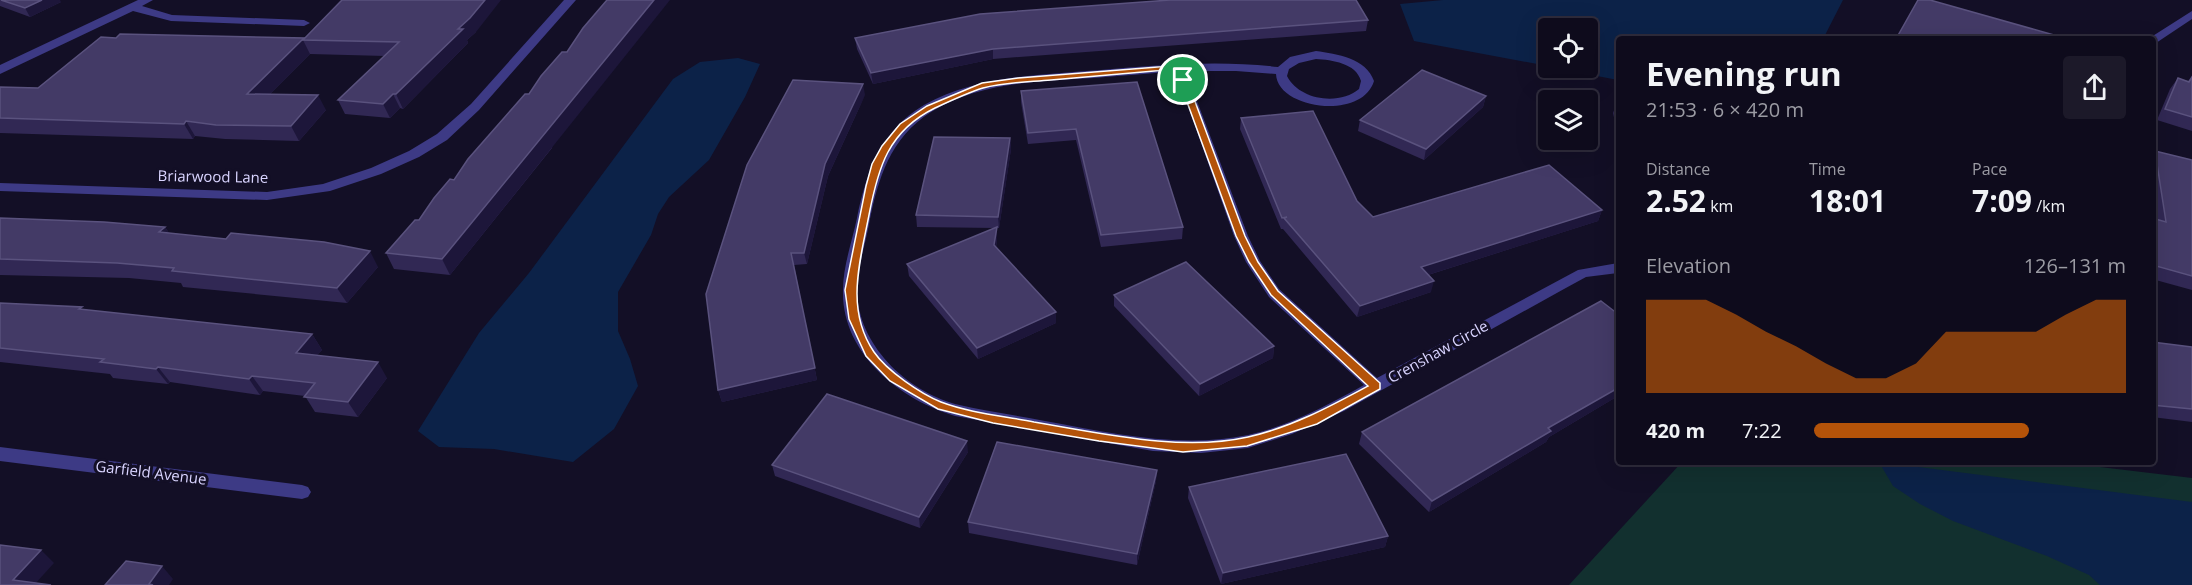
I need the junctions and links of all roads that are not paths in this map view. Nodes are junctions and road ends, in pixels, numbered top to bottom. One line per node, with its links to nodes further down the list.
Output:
1 (147, 0): 3 (street)
2 (570, 0): 10 (street, Briarwood Lane)
3 (132, 7): 5 (street); 8 (street)
4 (2192, 14): 6 (street)
5 (304, 23)
6 (2156, 38)
7 (1181, 67): 9 (street, Crenshaw Circle); 12 (street); 12 (street, Crenshaw Circle)
8 (0, 70)
9 (1281, 71): 9 (street)
10 (0, 187)
11 (1616, 268): 12 (street, Crenshaw Circle)
12 (1376, 386)
13 (0, 454): 14 (street, Garfield Avenue)
14 (302, 492)

